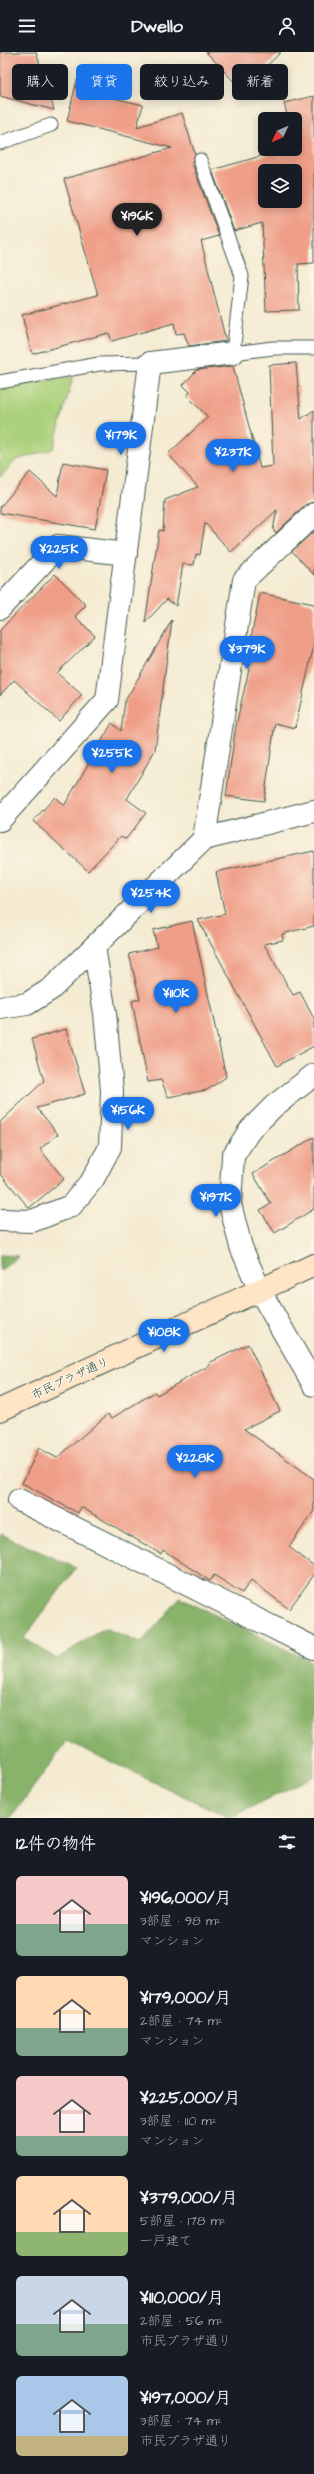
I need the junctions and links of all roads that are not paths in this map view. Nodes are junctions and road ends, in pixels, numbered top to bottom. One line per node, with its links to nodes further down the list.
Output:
1 (51, 125): 2 (lane)
2 (0, 142)
3 (200, 160): 5 (lane)
4 (314, 348): 5 (lane)
5 (233, 353): 6 (street)
6 (150, 363): 7 (lane); 9 (street)
7 (0, 382)
8 (314, 514): 13 (street)
9 (126, 554): 10 (street); 12 (street)
10 (0, 608)
11 (314, 811): 13 (street)
12 (0, 820)
13 (204, 839): 14 (street)
14 (94, 947): 15 (street); 17 (street)
15 (0, 1008)
16 (314, 1075): 19 (street)
17 (0, 1220)
18 (314, 1265): 19 (street, 市民プラザ通り)
19 (260, 1291): 20 (street); 21 (street, 市民プラザ通り)
20 (314, 1385)
21 (0, 1410)
22 (19, 1500): 23 (street)
23 (314, 1648)

